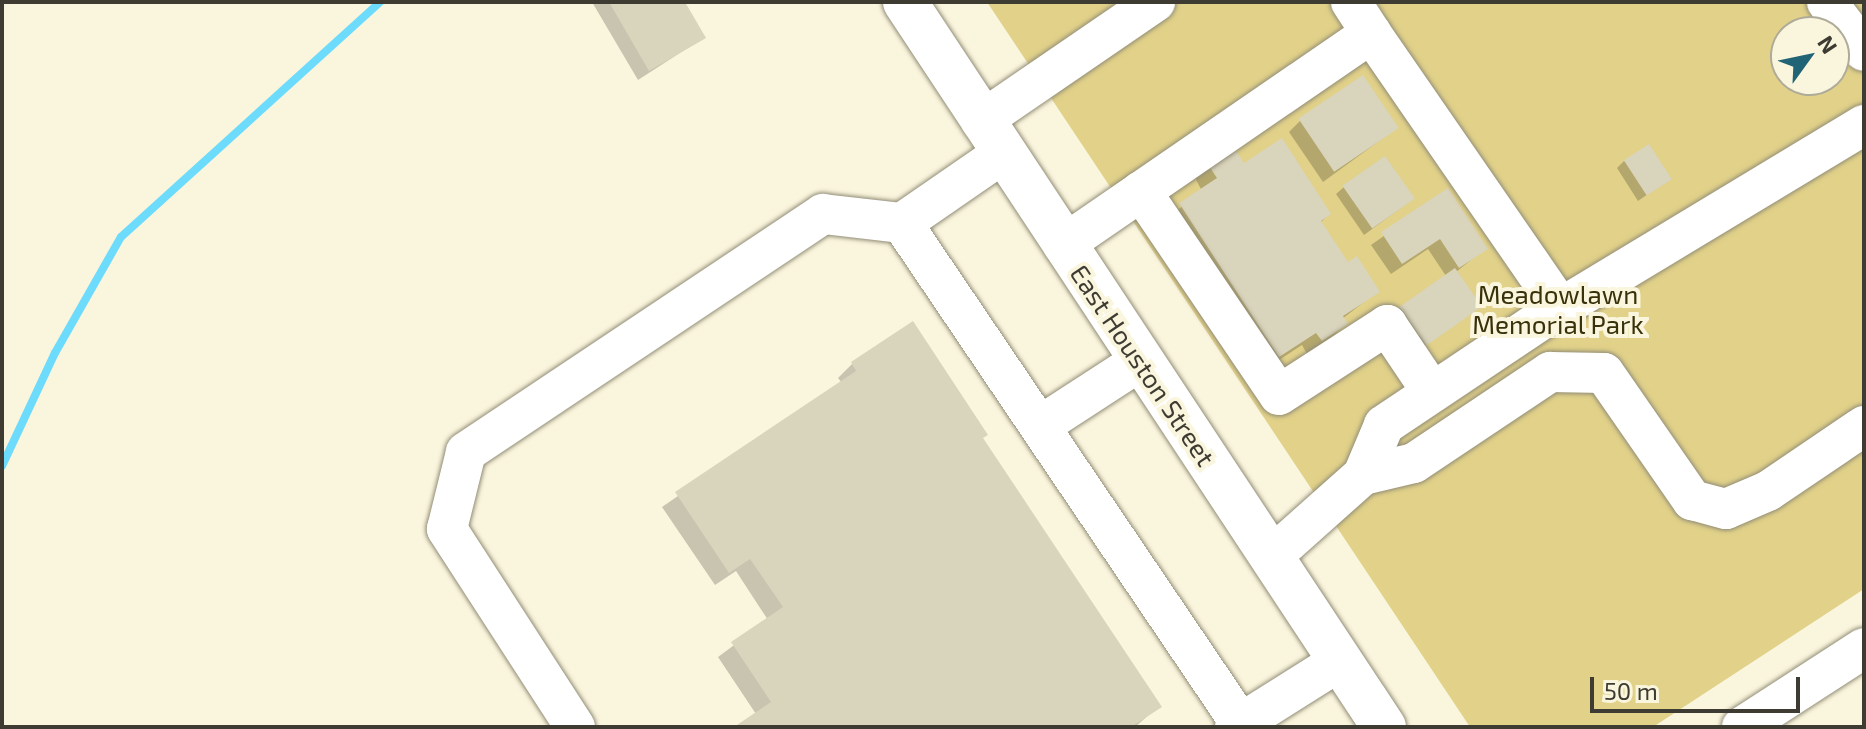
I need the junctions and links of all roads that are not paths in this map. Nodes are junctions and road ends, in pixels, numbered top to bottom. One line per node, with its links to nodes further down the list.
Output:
1 (905, 2): 7 (main road, East Houston Street)
2 (1155, 2): 7 (lane)
3 (1827, 2): 5 (lane)
4 (1361, 17): 8 (lane); 11 (lane)
5 (1864, 51)
6 (1864, 125): 11 (lane)
7 (992, 137): 9 (lane); 10 (main road, East Houston Street)
8 (1141, 191): 10 (lane); 13 (lane)
9 (902, 223): 14 (lane); 21 (lane)
10 (1063, 245): 12 (main road, East Houston Street)
11 (1562, 310): 13 (lane)
12 (1140, 361): 14 (lane); 17 (main road, East Houston Street)
13 (1432, 392): 16 (lane)
14 (1040, 426): 20 (lane)
15 (1864, 426): 16 (lane)
16 (1363, 475): 17 (lane)
17 (1271, 557): 19 (main road, East Houston Street)
18 (1864, 648): 23 (lane)
19 (1340, 661): 20 (lane); 22 (main road, East Houston Street)
20 (1238, 725)
21 (575, 727)
22 (1384, 727)
23 (1742, 727)

